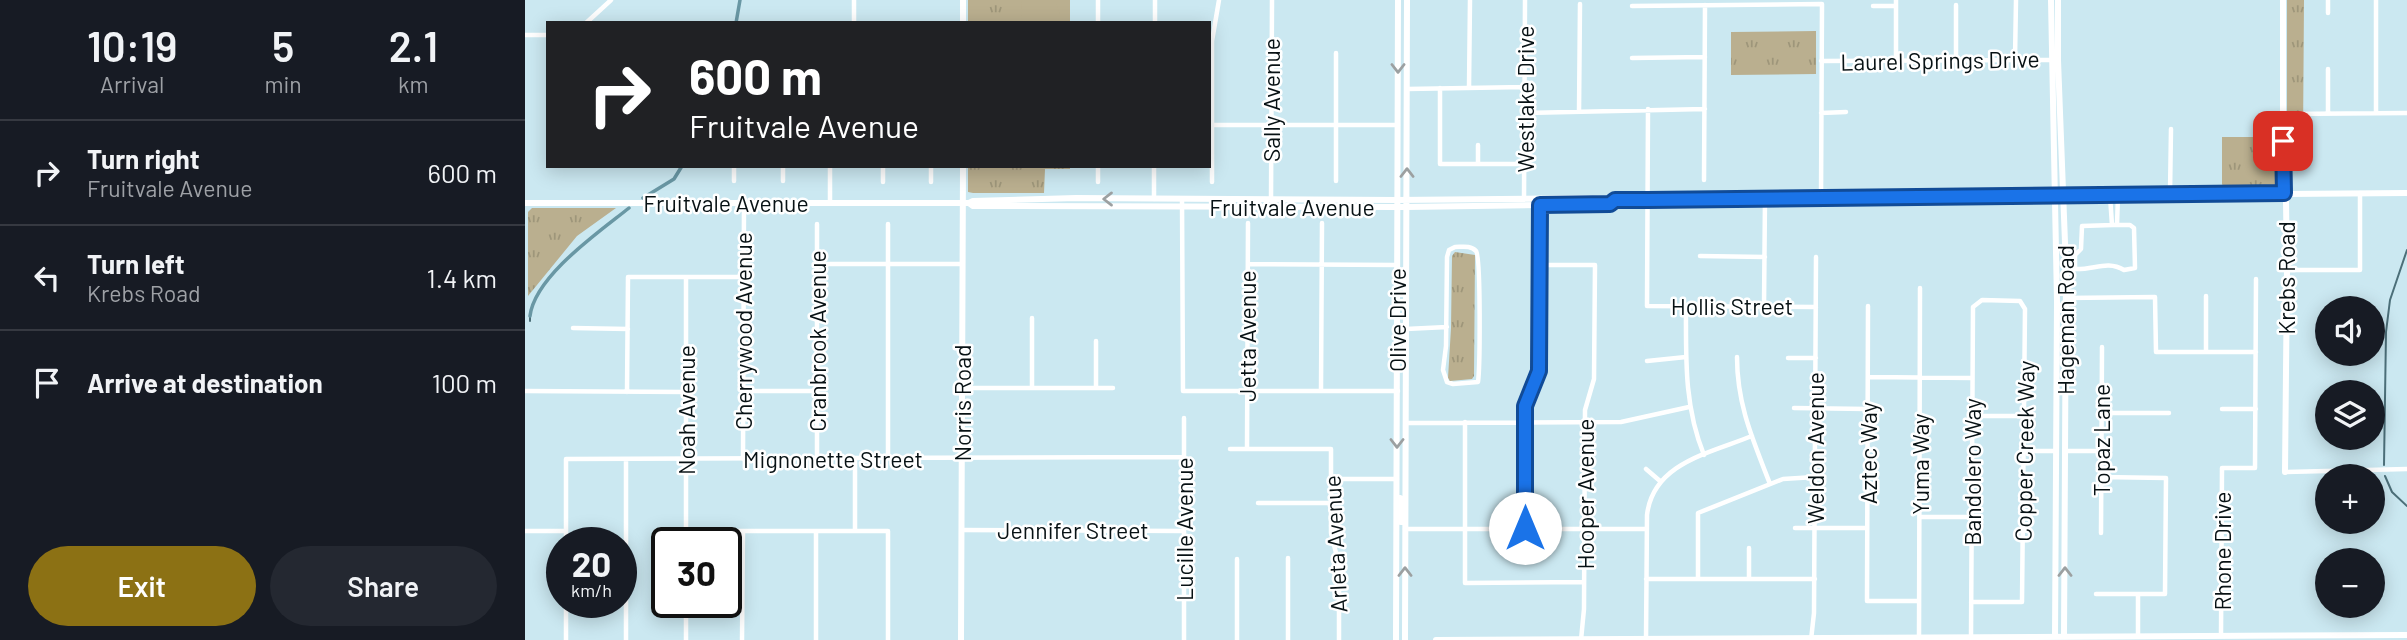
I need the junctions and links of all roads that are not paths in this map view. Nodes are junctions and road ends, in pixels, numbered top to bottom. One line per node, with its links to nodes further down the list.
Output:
1 (611, 0): 25 (street)
2 (854, 0): 26 (street)
3 (963, 0): 27 (main road)
4 (1098, 0): 28 (street)
5 (1155, 0): 29 (street)
6 (1219, 0): 41 (street)
7 (1272, 0): 58 (street, Sally Avenue)
8 (1398, 0): 60 (main road, Olive Drive, one-way to 60)
9 (1407, 0): 45 (main road, Olive Drive)
10 (1470, 0): 43 (street)
11 (1525, 0): 44 (street, Westlake Drive)
12 (2016, 0): 35 (street)
13 (2051, 0): 37 (main road, Hageman Road)
14 (2058, 0): 37 (main road, Hageman Road)
15 (2283, 0): 56 (main road, Krebs Road)
16 (2328, 0): 24 (street)
17 (2376, 0): 54 (street)
18 (1896, 3): 23 (street); 39 (street)
19 (1580, 4): 49 (street)
20 (1705, 5): 22 (street); 33 (street); 38 (street)
21 (1956, 5): 36 (street)
22 (1632, 6)
23 (1873, 6)
24 (2328, 13)
25 (588, 21)
26 (853, 21)
27 (963, 21)
28 (1098, 21)
29 (1155, 21)
30 (525, 35): 31 (street)
31 (546, 35)
32 (1336, 53): 59 (street)
33 (1705, 57): 34 (street); 48 (street)
34 (1632, 58)
35 (2015, 59): 36 (street, Laurel Springs Drive); 37 (street, Laurel Springs Drive)
36 (1956, 60): 39 (street, Laurel Springs Drive)
37 (2054, 60): 46 (main road, Hageman Road); 62 (main road, Hageman Road)
38 (1821, 61): 39 (street, Laurel Springs Drive); 52 (street)
39 (1896, 61)
40 (2328, 69): 53 (street)
41 (1211, 83)
42 (1440, 88): 43 (street); 45 (street); 65 (street)
43 (1469, 88): 44 (street)
44 (1525, 88): 51 (street, Westlake Drive)
45 (1407, 89): 104 (main road, Olive Drive, one-way to 45)
46 (2052, 105): 62 (main road); 88 (main road, Hageman Road)
47 (1648, 109): 48 (street); 49 (street); 97 (street)
48 (1705, 109): 75 (street)
49 (1579, 112): 51 (street)
50 (1846, 112): 52 (street)
51 (1525, 113): 66 (street, Westlake Drive)
52 (1821, 113): 93 (street)
53 (2328, 113): 54 (street); 56 (street)
54 (2376, 113): 55 (street)
55 (2407, 113)
56 (2284, 114): 83 (main road, Krebs Road)
57 (1211, 125): 58 (street)
58 (1271, 125): 59 (street); 95 (street, Sally Avenue)
59 (1336, 125): 60 (street); 80 (street)
60 (1398, 125): 105 (main road, Olive Drive)
61 (2171, 129): 86 (street)
62 (2061, 143): 89 (main road, Hageman Road)
63 (1478, 145): 65 (street)
64 (1211, 153): 79 (street)
65 (1478, 164): 66 (street)
66 (1524, 164): 90 (street, Westlake Drive)
67 (734, 168): 76 (street)
68 (783, 168): 77 (street)
69 (829, 168): 99 (street)
70 (883, 168): 81 (street)
71 (931, 168): 82 (street)
72 (963, 168): 101 (main road, Norris Road)
73 (1098, 168): 78 (street)
74 (1154, 168): 94 (street)
75 (1704, 180)
76 (734, 181)
77 (783, 181)
78 (1098, 181)
79 (1212, 181)
80 (1336, 181)
81 (883, 182)
82 (931, 182)
83 (2284, 193): 84 (main road, Fruitvale Avenue); 86 (main road, Fruitvale Avenue); 123 (main road, Krebs Road)
84 (2360, 193): 85 (main road, Fruitvale Avenue); 123 (street)
85 (2407, 193)
86 (2170, 194): 87 (main road, Fruitvale Avenue)
87 (2114, 195): 89 (main road, Fruitvale Avenue); 111 (street)
88 (2055, 196): 89 (main road, Fruitvale Avenue); 93 (main road, Fruitvale Avenue); 112 (main road, Hageman Road)
89 (2064, 196): 129 (main road, Hageman Road)
90 (1524, 198): 91 (main road, Fruitvale Avenue); 104 (main road, Fruitvale Avenue)
91 (1559, 198): 96 (main road, Fruitvale Avenue); 106 (main road)
92 (1765, 198): 93 (main road, Fruitvale Avenue); 97 (main road, Fruitvale Avenue); 114 (street)
93 (1821, 198)
94 (1154, 199): 102 (main road, Fruitvale Avenue, one-way to 102); 103 (main road, Fruitvale Avenue)
95 (1271, 200): 103 (main road, Fruitvale Avenue); 105 (main road, Fruitvale Avenue)
96 (1615, 200): 97 (main road, Fruitvale Avenue); 106 (main road, Fruitvale Avenue)
97 (1648, 200): 131 (street, Hollis Street)
98 (744, 202): 99 (main road, Fruitvale Avenue); 100 (main road, Fruitvale Avenue); 125 (street, Cherrywood Avenue)
99 (829, 202): 101 (main road, Fruitvale Avenue)
100 (525, 203)
101 (966, 203): 102 (main road, Fruitvale Avenue); 118 (main road, Norris Road)
102 (1057, 203): 103 (main road, Fruitvale Avenue)
103 (1183, 203): 105 (main road, Fruitvale Avenue); 162 (street)
104 (1406, 203): 105 (main road, Fruitvale Avenue); 106 (main road, Fruitvale Avenue); 140 (main road, Olive Drive)
105 (1397, 204): 121 (main road, Olive Drive)
106 (1540, 205): 122 (street)
107 (817, 223): 116 (street, Cranbrook Avenue)
108 (888, 223): 117 (street)
109 (1248, 223): 119 (street, Jetta Avenue)
110 (1322, 223): 120 (street)
111 (2114, 225): 111 (street)
112 (2057, 254): 129 (main road); 171 (main road, Hageman Road)
113 (1700, 256): 114 (street)
114 (1765, 257): 132 (street)
115 (1816, 257): 133 (street, Weldon Avenue)
116 (817, 264): 117 (street); 161 (street, Cranbrook Avenue)
117 (888, 264): 118 (street); 196 (street)
118 (963, 264): 153 (main road, Norris Road)
119 (1248, 264): 120 (street); 162 (street, Jetta Avenue)
120 (1321, 264): 121 (street); 157 (street)
121 (1397, 265): 130 (main road, Olive Drive)
122 (1539, 265): 178 (street); 179 (street, Hooper Avenue)
123 (2287, 270): 199 (main road, Krebs Road)
124 (686, 277): 125 (street); 139 (street); 164 (street, Noah Avenue)
125 (743, 277): 160 (street, Cherrywood Avenue)
126 (2256, 279): 144 (street)
127 (1920, 288): 151 (street, Yuma Way)
128 (2206, 296): 143 (street)
129 (2066, 298): 143 (street); 186 (main road, Hageman Road)
130 (1398, 300): 140 (main road); 163 (main road, Olive Drive)
131 (1686, 306): 132 (street, Hollis Street); 145 (street)
132 (1764, 306): 133 (street, Hollis Street)
133 (1816, 306): 148 (street, Weldon Avenue)
134 (1868, 306): 150 (street, Aztec Way)
135 (1973, 307): 152 (street, Bandolero Way); 175 (street, Copper Creek Way)
136 (1032, 318): 154 (street)
137 (1447, 327): 137 (street); 140 (street)
138 (573, 328): 139 (street)
139 (628, 328): 159 (street)
140 (1406, 328): 180 (main road, Olive Drive)
141 (1096, 341): 155 (street)
142 (2102, 347): 172 (street, Topaz Lane)
143 (2206, 352): 144 (street)
144 (2256, 352): 170 (street)
145 (1686, 357): 149 (street); 165 (street)
146 (1737, 357): 181 (street)
147 (1788, 358): 148 (street)
148 (1816, 358): 167 (street, Weldon Avenue)
149 (1647, 360)
150 (1868, 377): 151 (street); 168 (street, Aztec Way)
151 (1920, 377): 152 (street); 210 (street, Yuma Way)
152 (1972, 378): 174 (street, Bandolero Way)
153 (962, 388): 154 (street); 189 (main road, Norris Road)
154 (1032, 388): 155 (street)
155 (1096, 388): 156 (street)
156 (1113, 388)
157 (1321, 390): 162 (street); 163 (street)
158 (525, 391): 159 (street)
159 (627, 391): 164 (street)
160 (743, 391): 161 (street); 193 (street, Cherrywood Avenue)
161 (817, 391): 194 (street, Cranbrook Avenue)
162 (1247, 391): 183 (street, Jetta Avenue)
163 (1398, 391): 180 (main road); 203 (main road, Olive Drive, one-way to 203)
164 (685, 392): 192 (street, Noah Avenue)
165 (1689, 407): 179 (street); 188 (street)
166 (1794, 408): 167 (street)
167 (1815, 408): 168 (street); 200 (street, Weldon Avenue)
168 (1868, 409): 219 (street, Aztec Way)
169 (2223, 409): 170 (street)
170 (2256, 410): 244 (street, Rhone Drive)
171 (2057, 412): 185 (main road, Hageman Road); 186 (main road)
172 (2101, 413): 173 (street); 187 (street, Topaz Lane)
173 (2169, 413)
174 (1972, 416): 175 (street); 211 (street, Bandolero Way)
175 (2024, 416): 184 (street, Copper Creek Way)
176 (1184, 418): 190 (street, Lucille Avenue)
177 (1465, 422): 178 (street); 180 (street); 214 (street)
178 (1525, 422): 179 (street); 215 (street)
179 (1585, 422): 216 (street, Hooper Avenue)
180 (1406, 423): 220 (main road, Olive Drive)
181 (1752, 436): 188 (street); 205 (street)
182 (1230, 449): 183 (street)
183 (1247, 449): 202 (street, Arleta Avenue)
184 (2024, 451): 185 (street); 241 (street, Copper Creek Way)
185 (2057, 451): 207 (main road); 251 (main road, Hageman Road)
186 (2065, 451): 187 (street); 207 (main road, Hageman Road)
187 (2101, 451): 201 (street, Topaz Lane)
188 (1704, 455): 204 (street)
189 (962, 457): 190 (street, Mignonette Street); 196 (street, Mignonette Street); 222 (main road, Norris Road)
190 (1184, 457): 228 (street, Lucille Avenue)
191 (626, 459): 192 (street, Mignonette Street); 212 (street, Mignonette Street); 258 (street)
192 (685, 459): 193 (street, Mignonette Street); 213 (street, Noah Avenue)
193 (743, 459): 194 (street, Mignonette Street)
194 (817, 459): 195 (street, Mignonette Street)
195 (855, 459): 196 (street, Mignonette Street); 227 (street)
196 (888, 459)
197 (1646, 469): 204 (street)
198 (2407, 469): 199 (street)
199 (2285, 472)
200 (1815, 477): 205 (street); 218 (street, Weldon Avenue)
201 (2101, 477): 229 (street, Topaz Lane); 239 (street)
202 (1331, 479): 203 (street); 209 (street, Arleta Avenue)
203 (1397, 480): 206 (main road, Olive Drive)
204 (1660, 481): 221 (street)
205 (1770, 484): 234 (street)
206 (1397, 493): 220 (main road); 268 (main road, Olive Drive)
207 (2065, 495): 252 (main road, Hageman Road, one-way to 207)
208 (1258, 503): 209 (street)
209 (1331, 503): 267 (street, Arleta Avenue)
210 (1919, 517): 211 (street); 240 (street, Yuma Way)
211 (1971, 517): 241 (street, Bandolero Way)
212 (566, 527)
213 (686, 527)
214 (1465, 528): 215 (street); 220 (street); 237 (street)
215 (1525, 528): 216 (street)
216 (1584, 528): 221 (street); 237 (street, Hooper Avenue)
217 (1795, 528): 218 (street)
218 (1815, 528): 219 (street); 236 (street, Weldon Avenue)
219 (1867, 528): 240 (street, Aztec Way)
220 (1405, 529): 269 (main road, Olive Drive, one-way to 220)
221 (1647, 529): 233 (street)
222 (962, 530): 228 (street, Jennifer Street); 263 (main road, Norris Road)
223 (525, 531): 224 (street)
224 (546, 531)
225 (743, 531): 226 (street); 260 (street)
226 (816, 531): 227 (street); 261 (street)
227 (855, 531): 262 (street)
228 (1184, 531): 264 (street, Lucille Avenue)
229 (2101, 533)
230 (1749, 548): 235 (street)
231 (1288, 558): 266 (street)
232 (1237, 559): 265 (street)
233 (1646, 579): 234 (street); 255 (street)
234 (1698, 579): 235 (street)
235 (1749, 579): 236 (street)
236 (1815, 579): 256 (street, Weldon Avenue)
237 (1584, 582): 254 (street, Hooper Avenue)
238 (2097, 594): 239 (street)
239 (2138, 594): 247 (street)
240 (1919, 601): 250 (street, Yuma Way)
241 (1971, 601): 246 (street, Bandolero Way)
242 (566, 618): 257 (street)
243 (686, 618): 259 (street)
244 (2221, 635): 247 (main road); 248 (main road)
245 (2407, 635): 249 (main road)
246 (1971, 636): 250 (main road); 251 (main road)
247 (2138, 636): 252 (main road)
248 (2253, 637): 249 (main road)
249 (2304, 637)
250 (1919, 638): 256 (main road)
251 (2055, 638): 252 (main road)
252 (2064, 638)
253 (1475, 639): 254 (main road); 270 (main road)
254 (1581, 639): 255 (main road)
255 (1646, 639): 256 (main road)
256 (1811, 639)
257 (566, 640)
258 (626, 640)
259 (686, 640)
260 (743, 640)
261 (816, 640)
262 (888, 640)
263 (961, 640)
264 (1184, 640)
265 (1237, 640)
266 (1288, 640)
267 (1339, 640)
268 (1396, 640)
269 (1405, 640)
270 (1436, 640)

